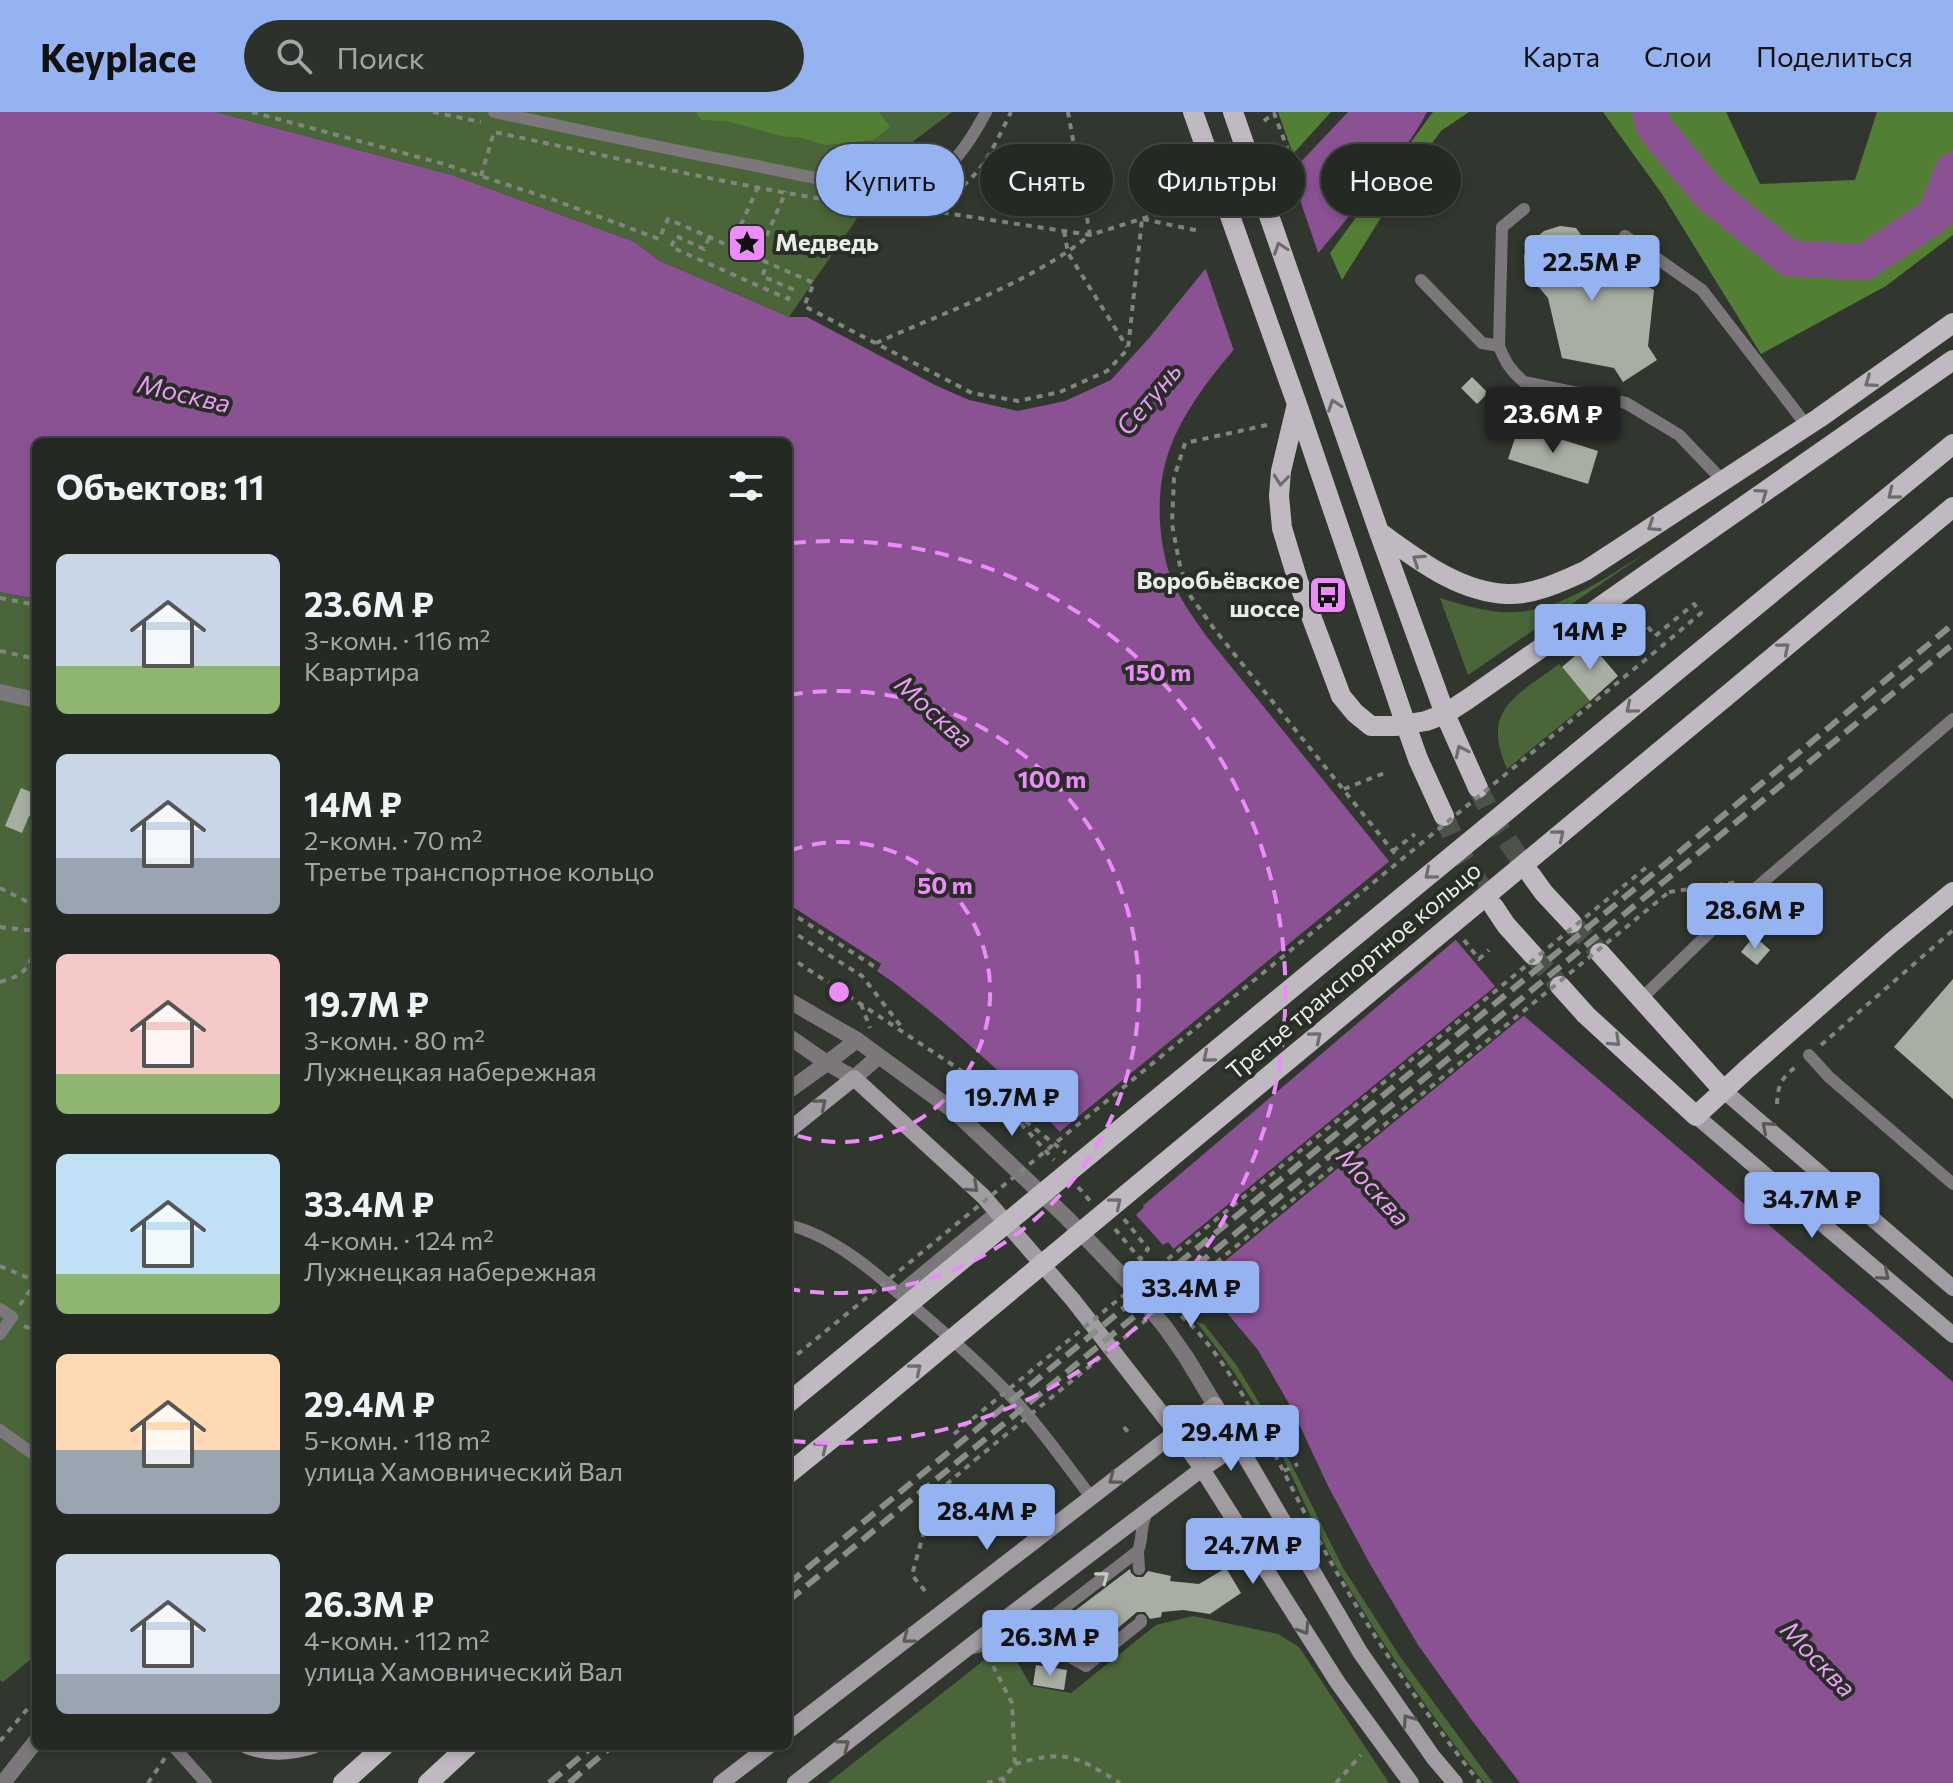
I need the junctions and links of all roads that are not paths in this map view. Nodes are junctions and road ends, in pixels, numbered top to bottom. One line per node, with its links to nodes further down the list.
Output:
1 (494, 112): 2 (lane)
2 (986, 112)
3 (1193, 112): 11 (main road)
4 (1233, 112): 16 (main road, one-way to 4)
5 (1524, 209): 9 (lane)
6 (1625, 236): 12 (lane)
7 (1421, 280): 9 (lane)
8 (1953, 323): 12 (main road, one-way to 12)
9 (1499, 346): 14 (lane)
10 (1953, 360): 19 (main road, one-way to 10)
11 (1297, 404): 21 (main road); 21 (main road, one-way to 21)
12 (1807, 426): 14 (main road)
13 (1953, 444): 51 (main road, Третье транспортное кольцо, one-way to 51, bridge)
14 (1723, 481): 16 (main road, one-way to 16)
15 (1953, 507): 58 (main road, Третье транспортное кольцо, one-way to 15, bridge)
16 (1379, 532): 19 (main road)
17 (0, 692): 18 (street)
18 (32, 699)
19 (1445, 714): 21 (main road); 22 (main road, one-way to 19)
20 (1953, 719): 31 (lane)
21 (1406, 725): 23 (main road)
22 (1478, 788)
23 (1444, 816)
24 (1531, 875): 27 (main road)
25 (1953, 892): 40 (main road)
26 (1494, 907): 29 (main road)
27 (1572, 923)
28 (1600, 953): 31 (main road)
29 (1533, 955)
30 (1560, 986): 41 (main road, one-way to 41)
31 (1640, 1000): 40 (main road)
32 (792, 1002): 34 (street)
33 (792, 1039): 37 (street)
34 (857, 1040): 36 (street); 37 (street)
35 (1809, 1055): 43 (lane)
36 (879, 1056): 38 (street); 52 (street)
37 (827, 1063): 38 (street); 39 (street)
38 (854, 1078): 42 (main road, one-way to 38); 44 (main road, one-way to 44)
39 (792, 1088)
40 (1723, 1090): 41 (main road); 46 (main road, one-way to 40)
41 (1696, 1116): 50 (main road, one-way to 50)
42 (792, 1128)
43 (1953, 1184)
44 (997, 1211): 47 (lane); 54 (main road)
45 (792, 1226): 47 (lane)
46 (1953, 1288)
47 (898, 1293): 59 (lane)
48 (0, 1309): 49 (lane)
49 (0, 1334)
50 (1953, 1335)
51 (792, 1397)
52 (1215, 1405): 54 (main road); 55 (main road)
53 (0, 1430): 56 (lane)
54 (1176, 1432): 57 (main road); 59 (main road, one-way to 59)
55 (1239, 1444): 57 (main road); 83 (main road, one-way to 55)
56 (32, 1453)
57 (1202, 1469): 60 (main road); 82 (main road, one-way to 82)
58 (792, 1471)
59 (1091, 1497): 68 (main road, one-way to 68)
60 (1150, 1508): 61 (lane); 67 (main road)
61 (1138, 1551): 62 (lane); 64 (lane, one-way to 61)
62 (1139, 1569)
63 (1141, 1620): 66 (lane)
64 (1030, 1634): 66 (lane); 67 (lane)
65 (1074, 1638): 66 (lane)
66 (1059, 1650)
67 (963, 1652): 81 (main road, one-way to 67)
68 (792, 1728)
69 (32, 1746): 77 (street)
70 (177, 1750): 78 (lane)
71 (264, 1750): 72 (main road)
72 (297, 1750)
73 (380, 1750): 79 (main road)
74 (464, 1750): 80 (main road)
75 (764, 1750): 76 (main road)
76 (722, 1782)
77 (3, 1783)
78 (206, 1783)
79 (343, 1783)
80 (428, 1783)
81 (795, 1783)
82 (1411, 1783)
83 (1455, 1783)

